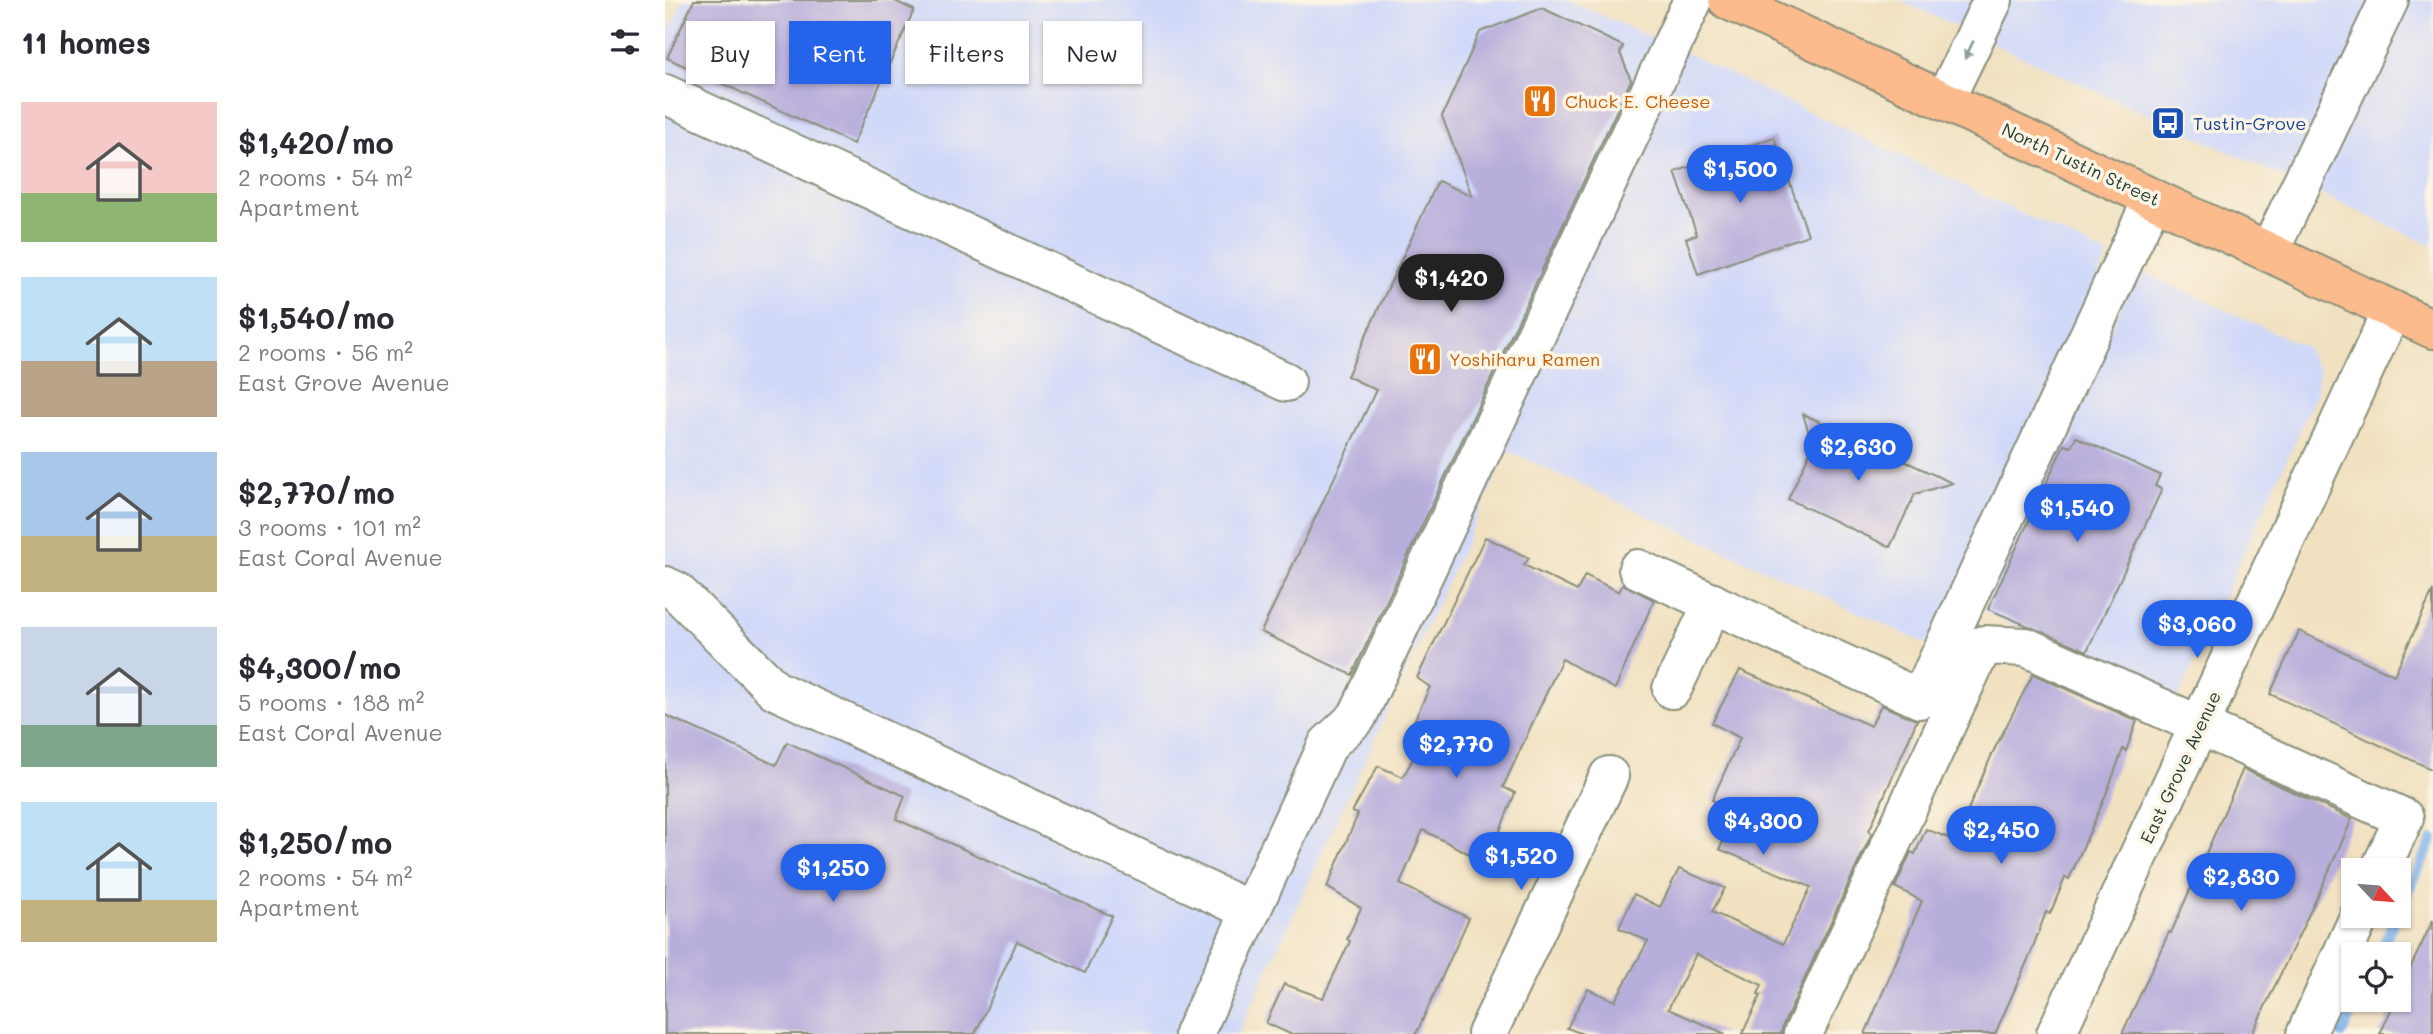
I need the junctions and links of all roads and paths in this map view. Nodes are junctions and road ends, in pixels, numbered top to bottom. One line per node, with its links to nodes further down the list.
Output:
1 (1693, 0): 19 (street)
2 (1728, 0): 6 (main road, North Tustin Street)
3 (1993, 0): 6 (street, one-way to 6)
4 (2389, 0): 8 (street)
5 (665, 94): 11 (street)
6 (1944, 101): 7 (main road, North Tustin Street)
7 (2153, 198): 8 (main road, North Tustin Street); 14 (street)
8 (2269, 253): 9 (main road, North Tustin Street)
9 (2392, 310): 10 (main road, North Tustin Street); 16 (street, East Grove Avenue)
10 (2433, 329)
11 (1286, 382)
12 (1638, 569): 14 (street)
13 (665, 586): 19 (street)
14 (1713, 603): 15 (street)
15 (1672, 689)
16 (2200, 725): 18 (street); 23 (street); 24 (street, East Grove Avenue)
17 (1609, 776): 22 (street)
18 (2386, 858)
19 (1251, 911): 21 (street)
20 (2354, 928): 25 (street)
21 (1194, 1034)
22 (1487, 1034)
23 (1803, 1034)
24 (2056, 1034)
25 (2307, 1034)

